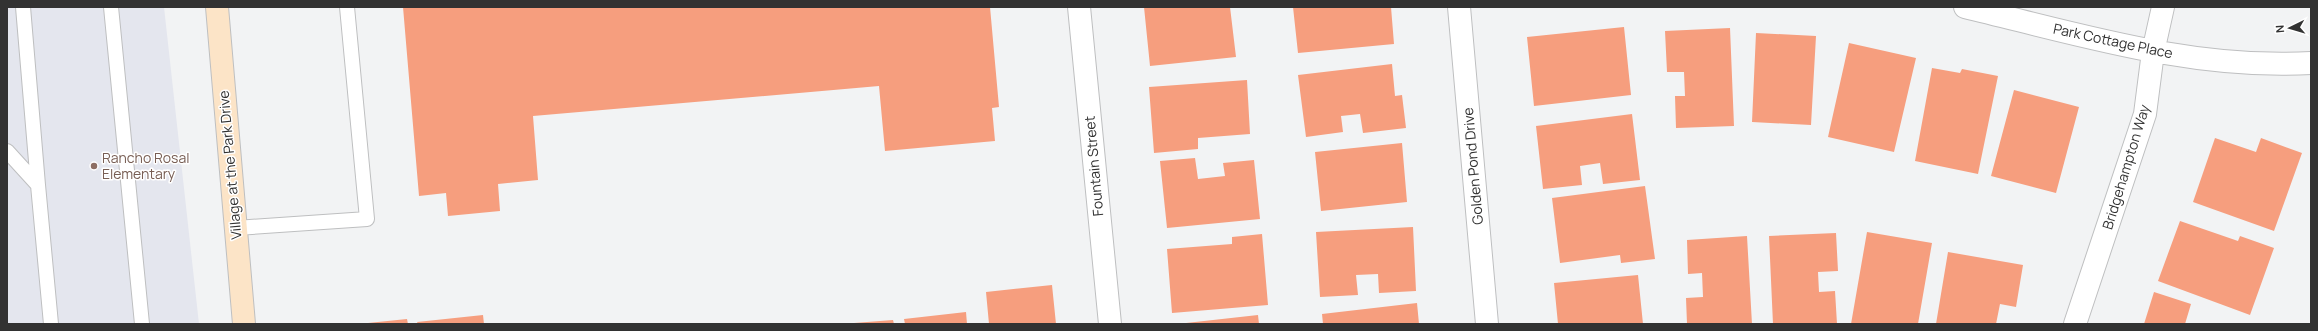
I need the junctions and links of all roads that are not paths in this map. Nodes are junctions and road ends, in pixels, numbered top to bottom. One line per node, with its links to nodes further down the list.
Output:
1 (23, 7): 12 (lane)
2 (110, 7): 15 (lane)
3 (217, 7): 13 (street, Village at the Park Drive)
4 (347, 7): 13 (lane)
5 (1079, 7): 17 (street, Fountain Street)
6 (1459, 7): 18 (street, Golden Pond Drive)
7 (1965, 7): 9 (street, Park Cottage Place)
8 (2163, 7): 9 (street, Bridgehampton Way)
9 (2153, 52): 10 (street, Park Cottage Place); 19 (street, Bridgehampton Way)
10 (2311, 63)
11 (7, 151): 12 (lane)
12 (38, 185): 14 (lane)
13 (236, 228): 16 (street, Village at the Park Drive)
14 (51, 324)
15 (142, 324)
16 (244, 324)
17 (1110, 324)
18 (1487, 324)
19 (2075, 324)

